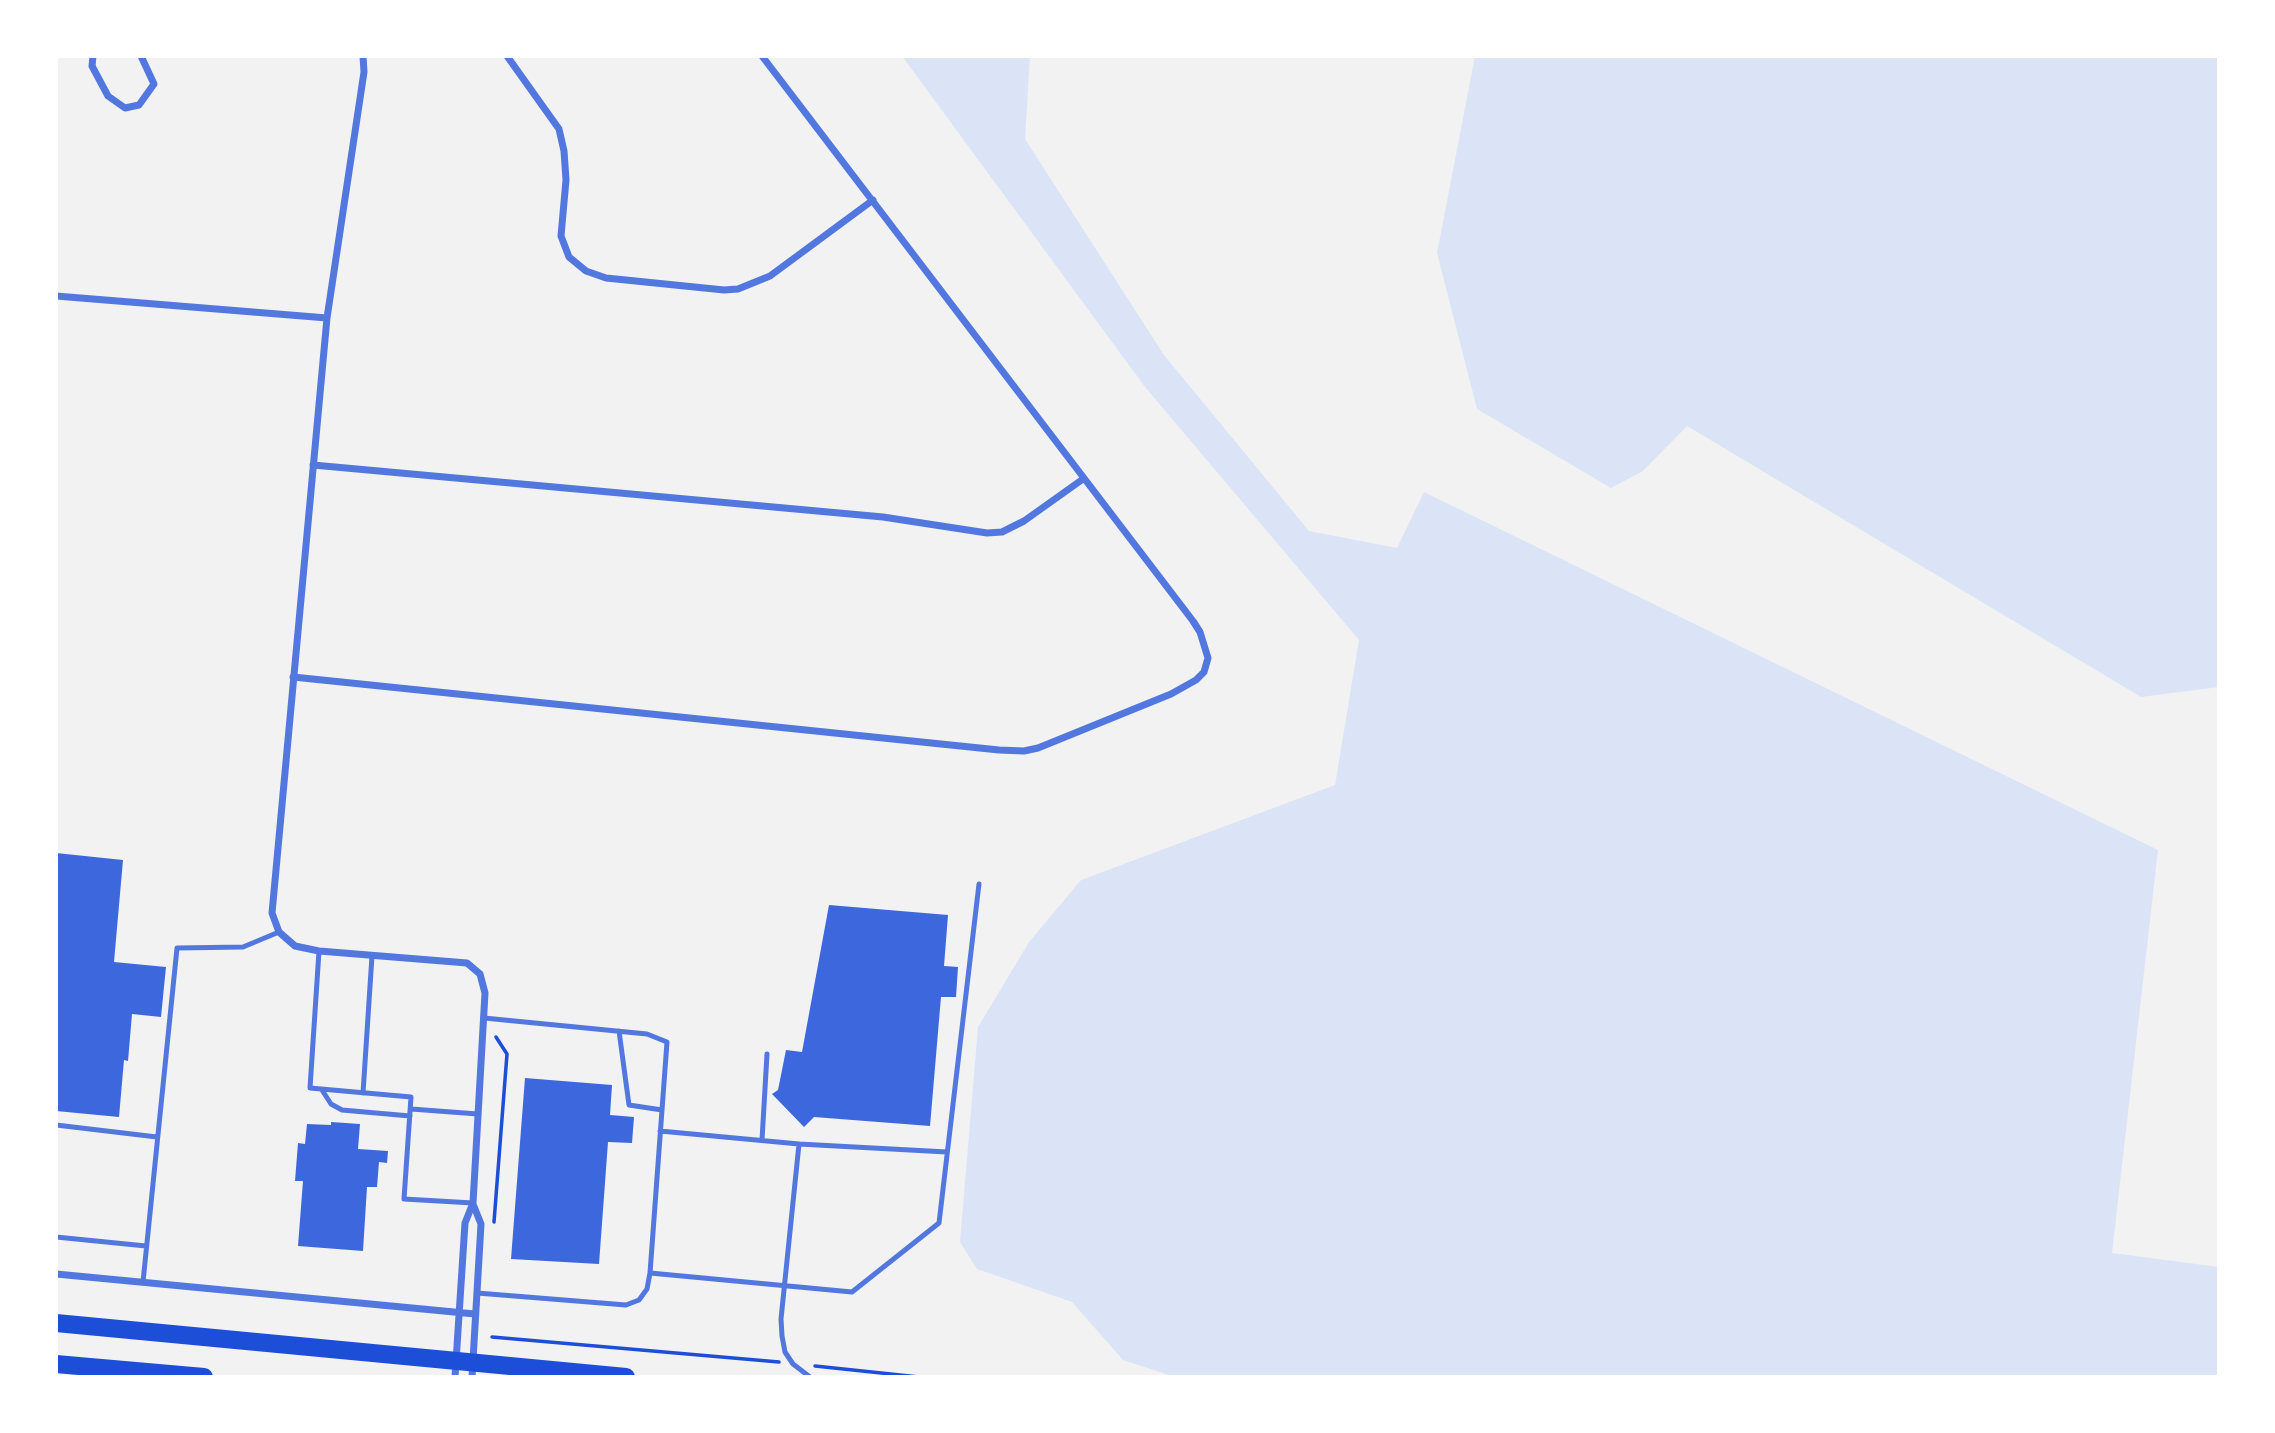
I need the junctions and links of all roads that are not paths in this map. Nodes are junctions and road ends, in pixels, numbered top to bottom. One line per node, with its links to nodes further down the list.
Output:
1 (93, 56): 2 (street)
2 (141, 56)
3 (363, 56): 8 (street)
4 (507, 56): 6 (street)
5 (762, 56): 6 (street)
6 (873, 200): 10 (street)
7 (56, 296): 8 (street)
8 (327, 318): 9 (street)
9 (313, 465): 10 (street); 11 (street)
10 (1083, 479): 11 (street)
11 (293, 677): 13 (street)
12 (979, 884): 29 (lane)
13 (279, 932): 14 (street); 26 (lane)
14 (319, 951): 15 (street); 19 (lane)
15 (372, 956): 16 (street); 20 (lane)
16 (484, 1018): 17 (lane); 23 (street)
17 (619, 1031): 21 (lane); 21 (lane)
18 (767, 1054): 27 (lane)
19 (322, 1090): 20 (lane); 22 (lane)
20 (363, 1093): 22 (lane)
21 (662, 1110): 25 (lane)
22 (410, 1112): 23 (lane); 30 (lane)
23 (478, 1114): 30 (street)
24 (56, 1125): 26 (lane)
25 (660, 1131): 27 (lane); 33 (lane)
26 (158, 1137): 32 (lane)
27 (762, 1140): 28 (lane)
28 (799, 1144): 29 (lane); 36 (lane)
29 (947, 1152): 36 (lane)
30 (473, 1203): 37 (street); 38 (street)
31 (56, 1237): 32 (lane)
32 (146, 1246): 35 (lane)
33 (650, 1273): 36 (lane); 37 (lane)
34 (56, 1274): 35 (street)
35 (143, 1282): 38 (street)
36 (785, 1285): 45 (lane)
37 (477, 1293): 39 (street)
38 (458, 1312): 39 (street); 42 (street)
39 (475, 1314): 42 (street)
40 (56, 1323): 42 (main road)
41 (56, 1364): 43 (main road)
42 (464, 1370): 44 (main road)
43 (204, 1377)
44 (626, 1377)
45 (810, 1377)

